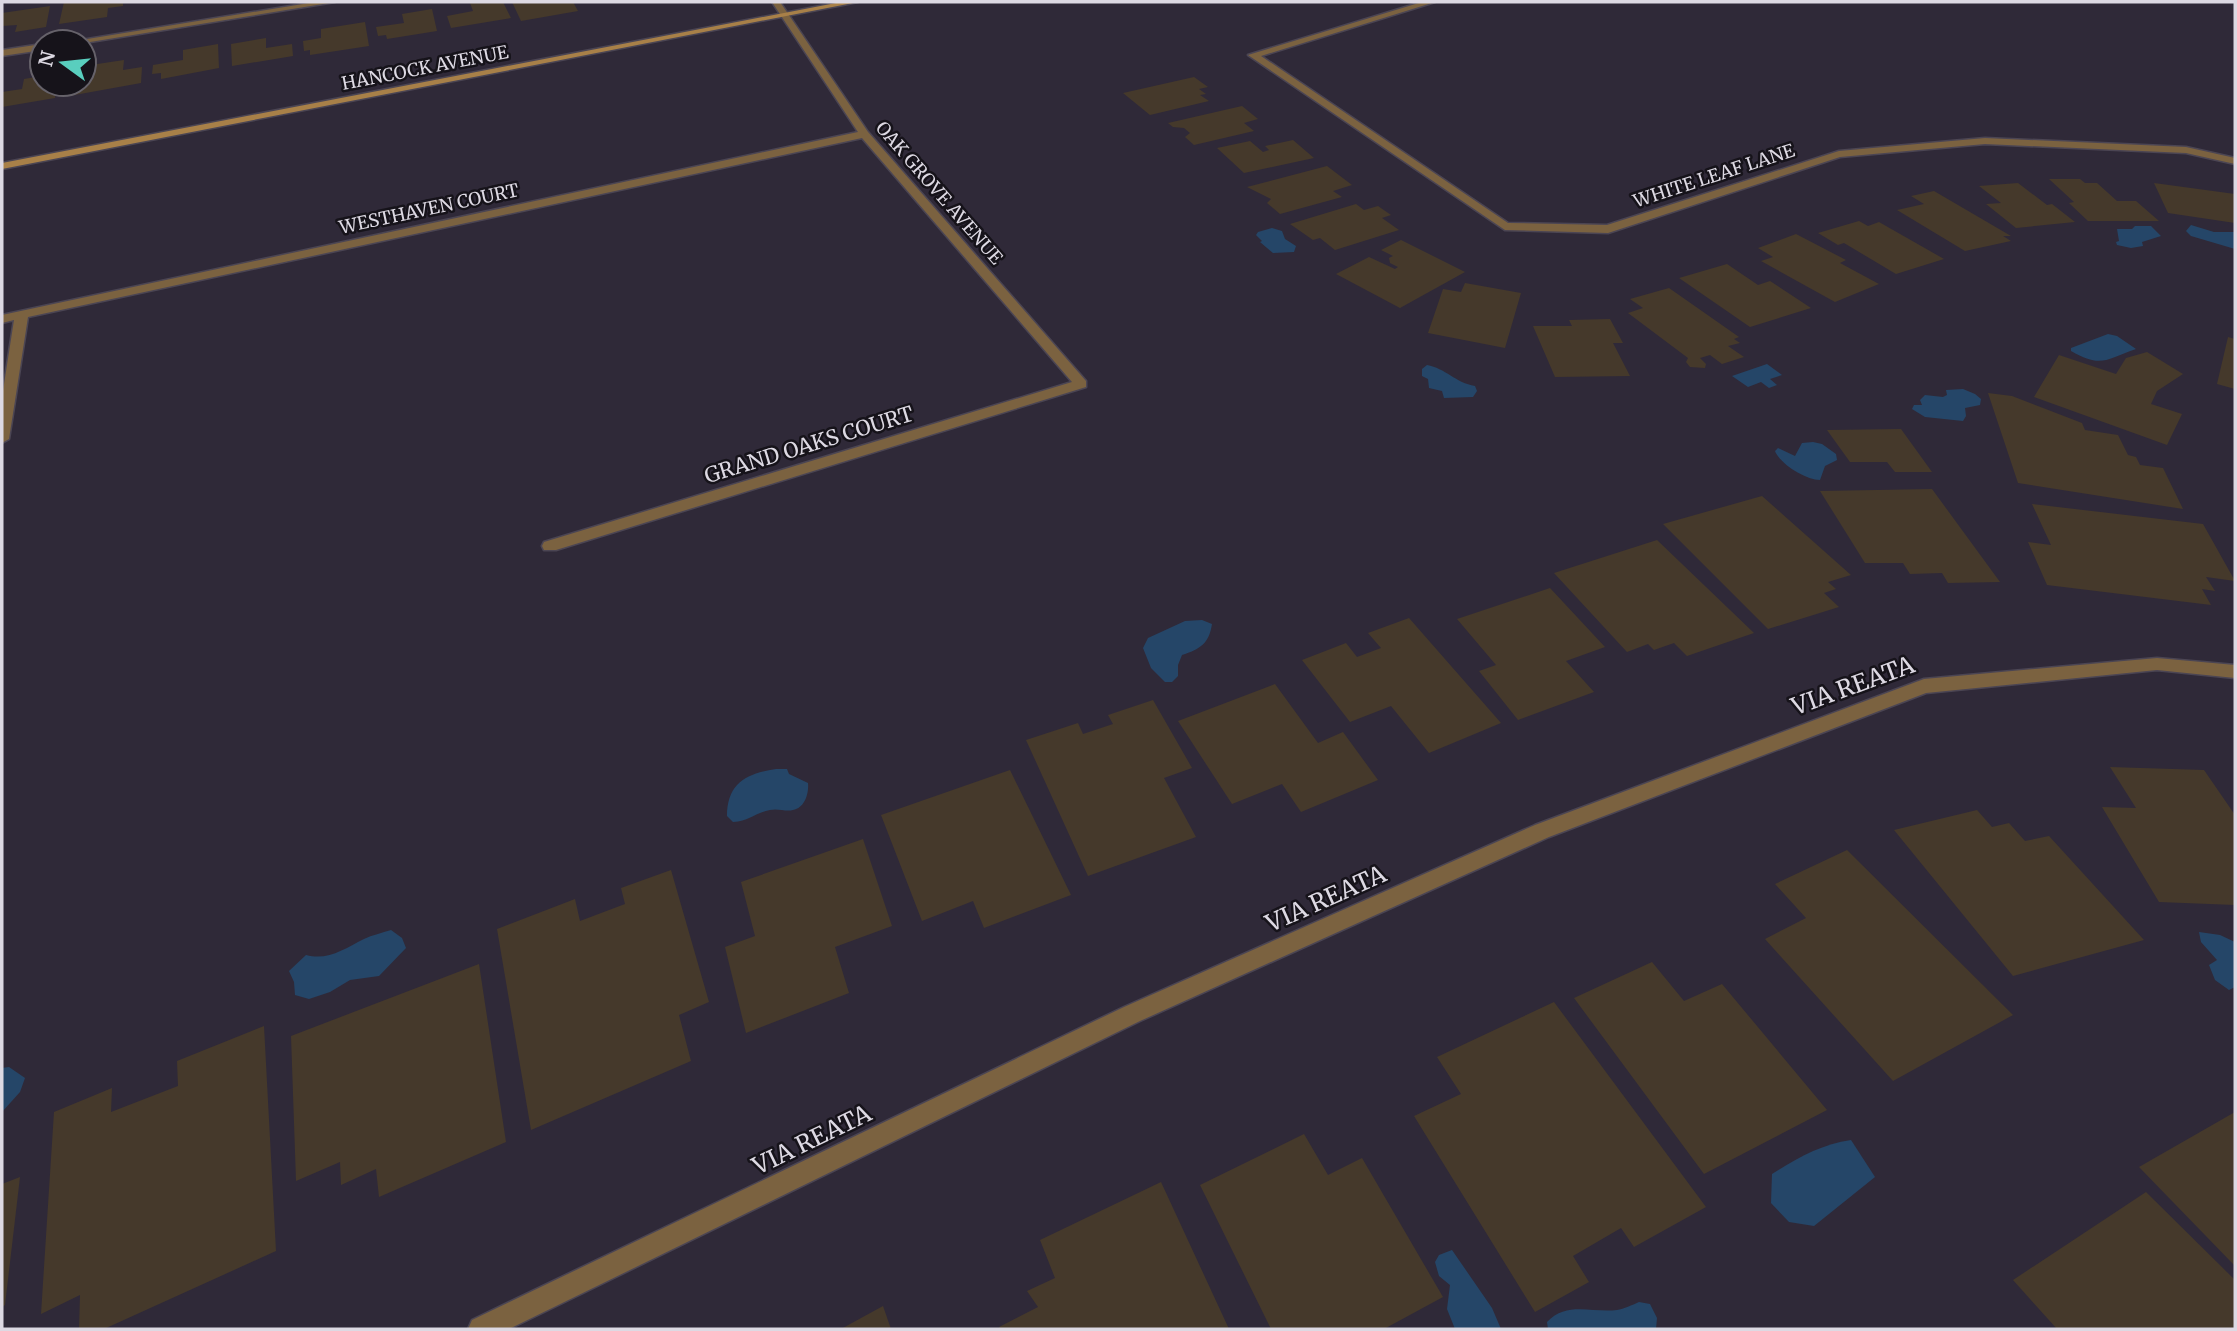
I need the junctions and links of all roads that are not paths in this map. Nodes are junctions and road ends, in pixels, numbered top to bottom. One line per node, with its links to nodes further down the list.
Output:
1 (331, 2): 6 (street)
2 (776, 2): 5 (street, OAK GROVE AVENUE)
3 (854, 2): 5 (main road, HANCOCK AVENUE)
4 (1431, 2): 10 (street, WHITE LEAF LANE)
5 (784, 14): 9 (street, OAK GROVE AVENUE); 11 (main road, HANCOCK AVENUE)
6 (98, 38)
7 (28, 49): 8 (street)
8 (2, 53)
9 (864, 134): 12 (street, WESTHAVEN COURT); 14 (street, OAK GROVE AVENUE)
10 (2235, 160)
11 (2, 166)
12 (22, 314): 13 (street, WESTHAVEN COURT); 15 (street)
13 (2, 319)
14 (1080, 384): 16 (street, GRAND OAKS COURT)
15 (2, 439)
16 (550, 546)
17 (2235, 673): 18 (street, VIA REATA)
18 (481, 1329)

